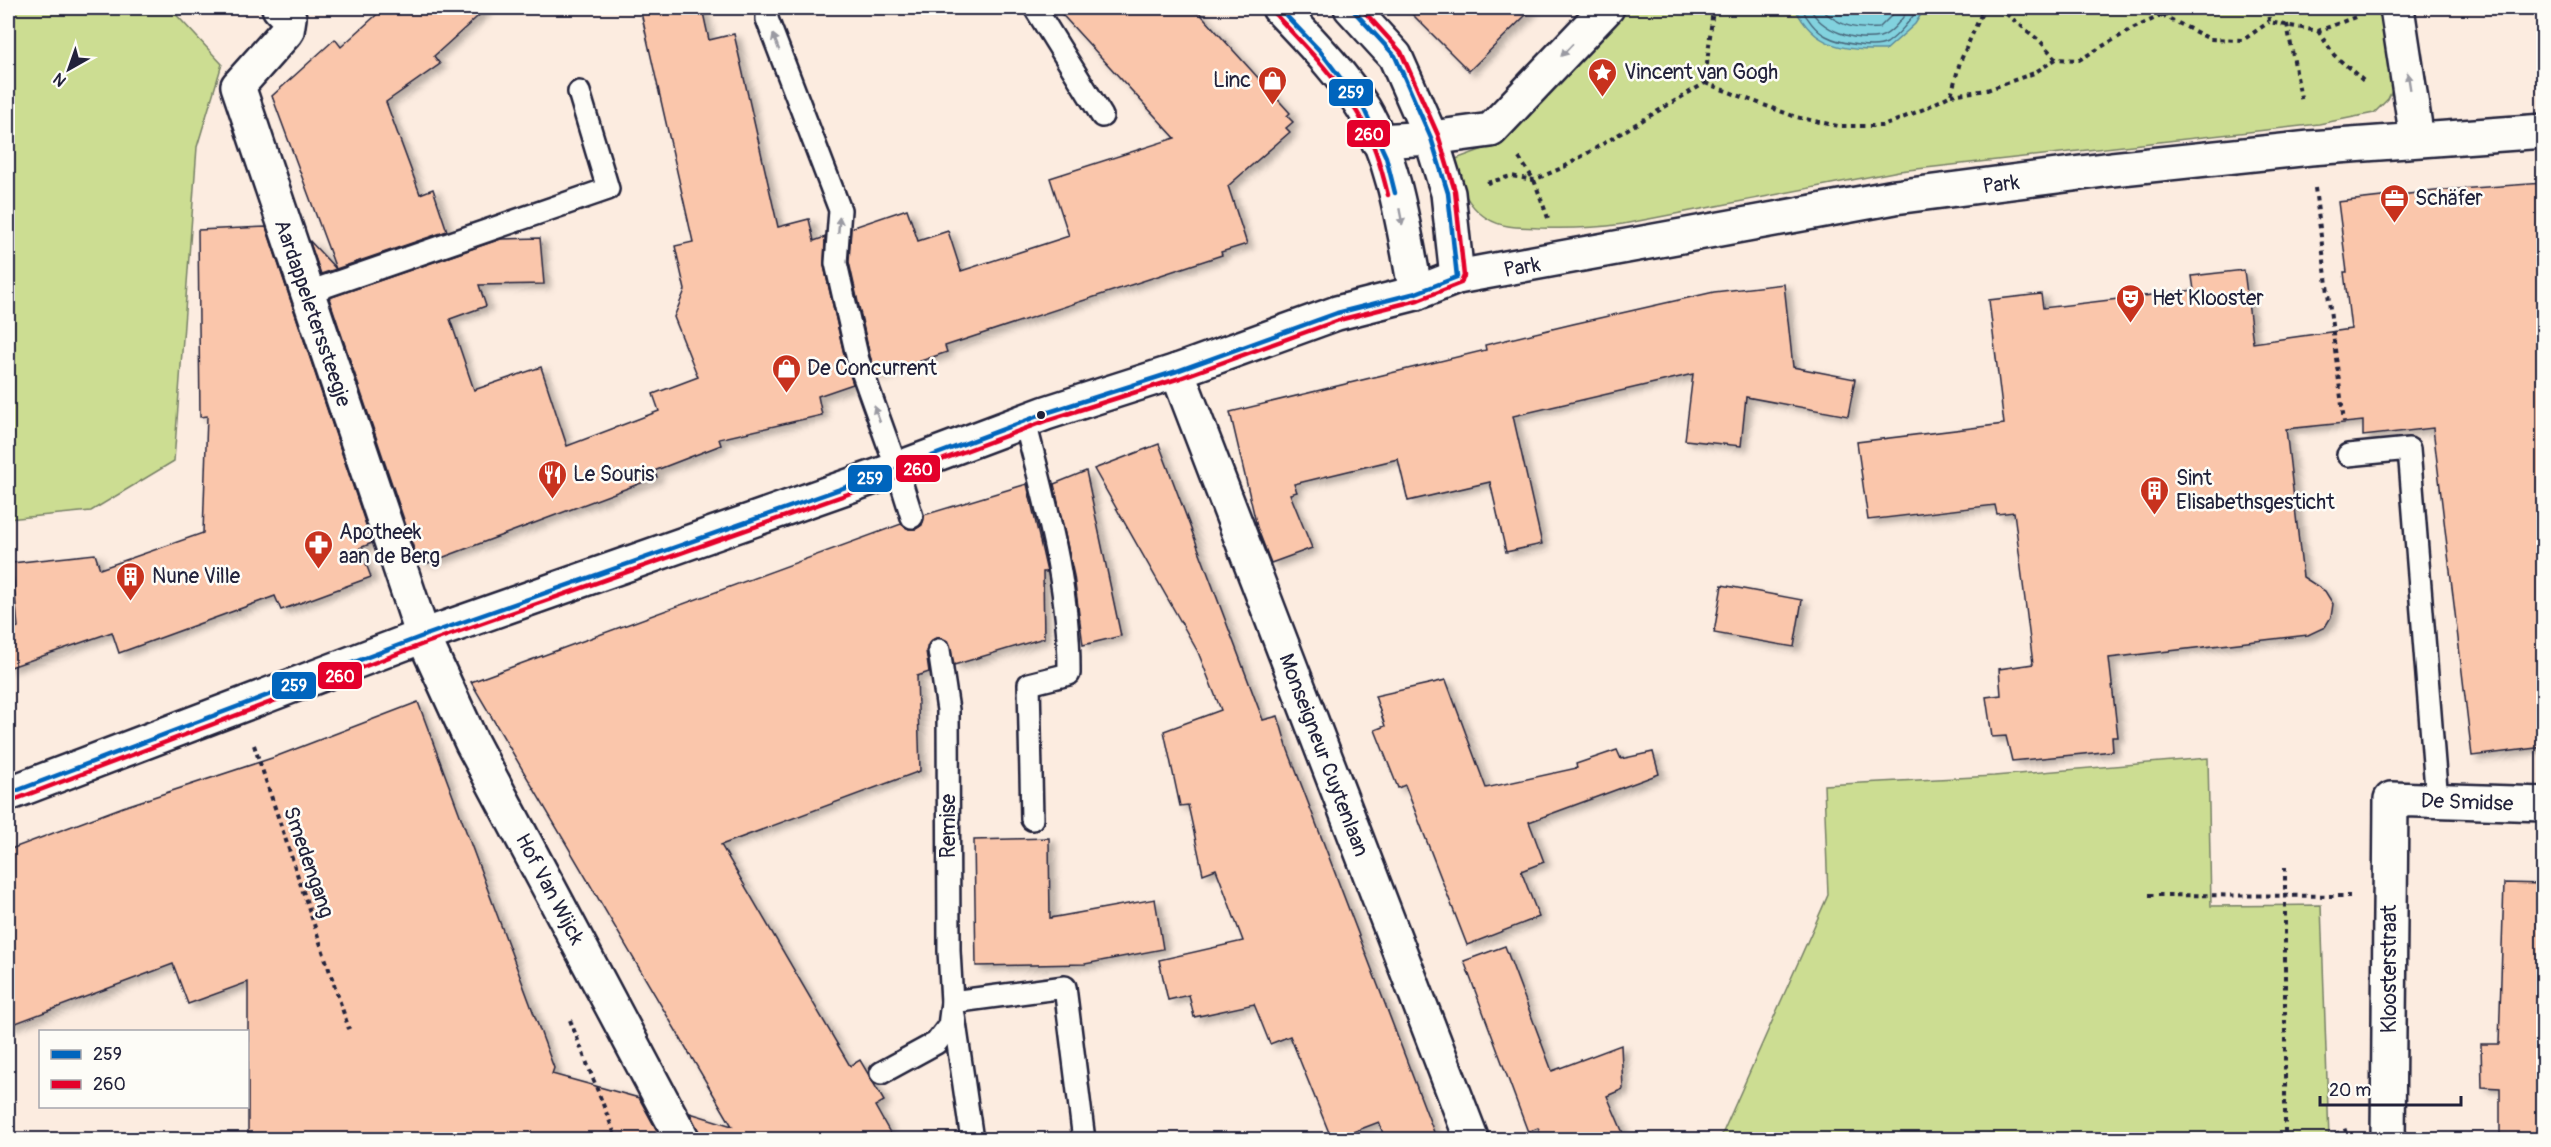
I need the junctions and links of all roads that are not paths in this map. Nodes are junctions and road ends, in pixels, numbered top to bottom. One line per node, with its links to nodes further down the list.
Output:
1 (279, 8): 15 (street, Aardappeleterssteegje)
2 (767, 8): 20 (lane, one-way to 2)
3 (1035, 8): 9 (lane)
4 (1279, 8): 13 (street)
5 (1351, 8): 11 (street)
6 (1607, 8): 11 (street, one-way to 11)
7 (2397, 8): 12 (street, one-way to 7)
8 (579, 92): 15 (lane)
9 (1102, 116)
10 (2544, 131): 12 (street, Park)
11 (1431, 138): 13 (street); 14 (street)
12 (2417, 139): 14 (street, Park)
13 (1378, 141): 16 (street, one-way to 16)
14 (1457, 278): 16 (street, Park)
15 (306, 293): 22 (street, Aardappeleterssteegje)
16 (1416, 293): 17 (street, Park)
17 (1177, 371): 18 (street, Park); 34 (street, Monseigneur Cuytenlaan)
18 (1024, 422): 20 (street, Park); 28 (lane)
19 (2348, 455): 26 (lane)
20 (897, 469): 21 (lane); 22 (street, Park)
21 (912, 518)
22 (423, 636): 24 (street, Park); 31 (street, Hof Van Wijck)
23 (939, 650): 29 (lane, Remise)
24 (8, 794)
25 (2391, 799): 26 (street, De Smidse); 35 (street, Kloosterstraat)
26 (2437, 801): 27 (street, De Smidse)
27 (2544, 804)
28 (1032, 819)
29 (952, 1002): 30 (lane, Remise); 32 (lane, Remise); 33 (lane)
30 (881, 1073)
31 (683, 1140)
32 (972, 1140)
33 (1084, 1140)
34 (1472, 1140)
35 (2388, 1140)

